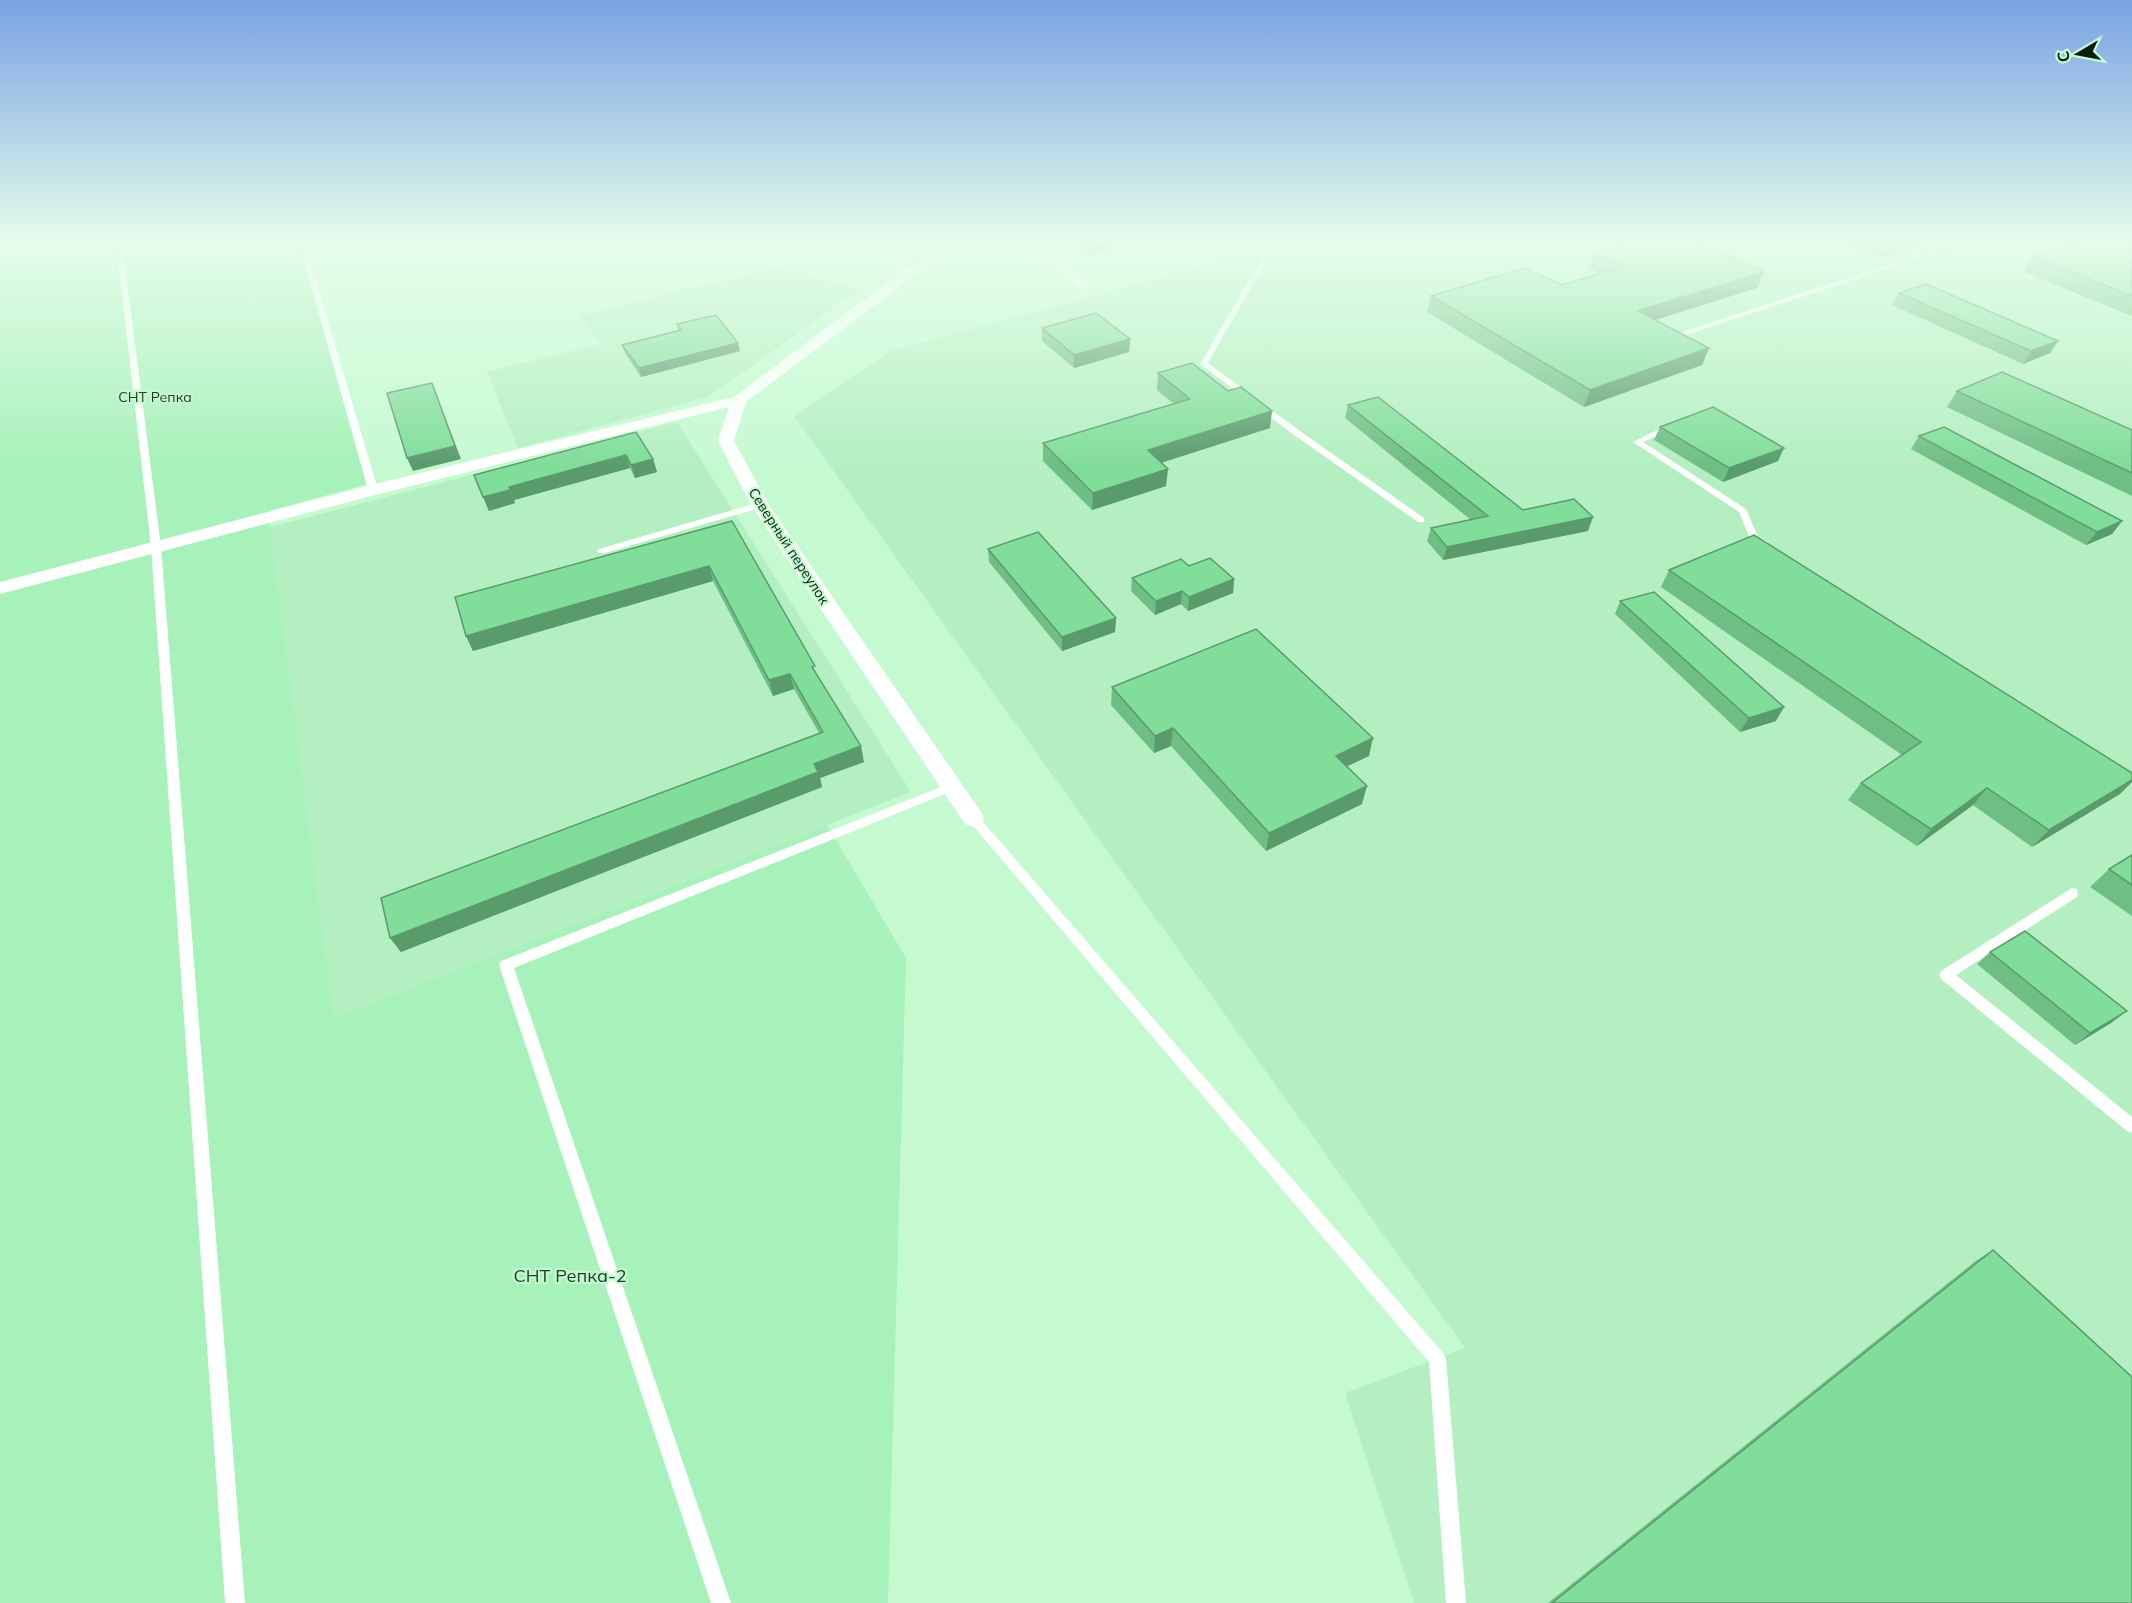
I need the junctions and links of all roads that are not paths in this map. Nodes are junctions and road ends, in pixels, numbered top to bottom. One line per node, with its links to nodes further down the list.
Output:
1 (128, 317): 12 (lane)
2 (323, 317): 9 (lane)
3 (850, 317): 7 (street)
4 (1231, 317): 11 (lane)
5 (1733, 317): 6 (lane)
6 (1674, 336)
7 (739, 400): 9 (street); 10 (street, Северный переулок)
8 (1670, 427): 13 (lane)
9 (373, 490): 12 (street)
10 (760, 505): 14 (lane); 16 (street, Северный переулок)
11 (1421, 520)
12 (156, 547): 15 (street); 20 (lane)
13 (1773, 549)
14 (602, 550)
15 (0, 588)
16 (951, 788): 17 (street, Северный переулок); 21 (lane)
17 (973, 818): 22 (lane)
18 (2072, 893): 19 (lane)
19 (2132, 1126)
20 (235, 1603)
21 (721, 1603)
22 (1456, 1603)

